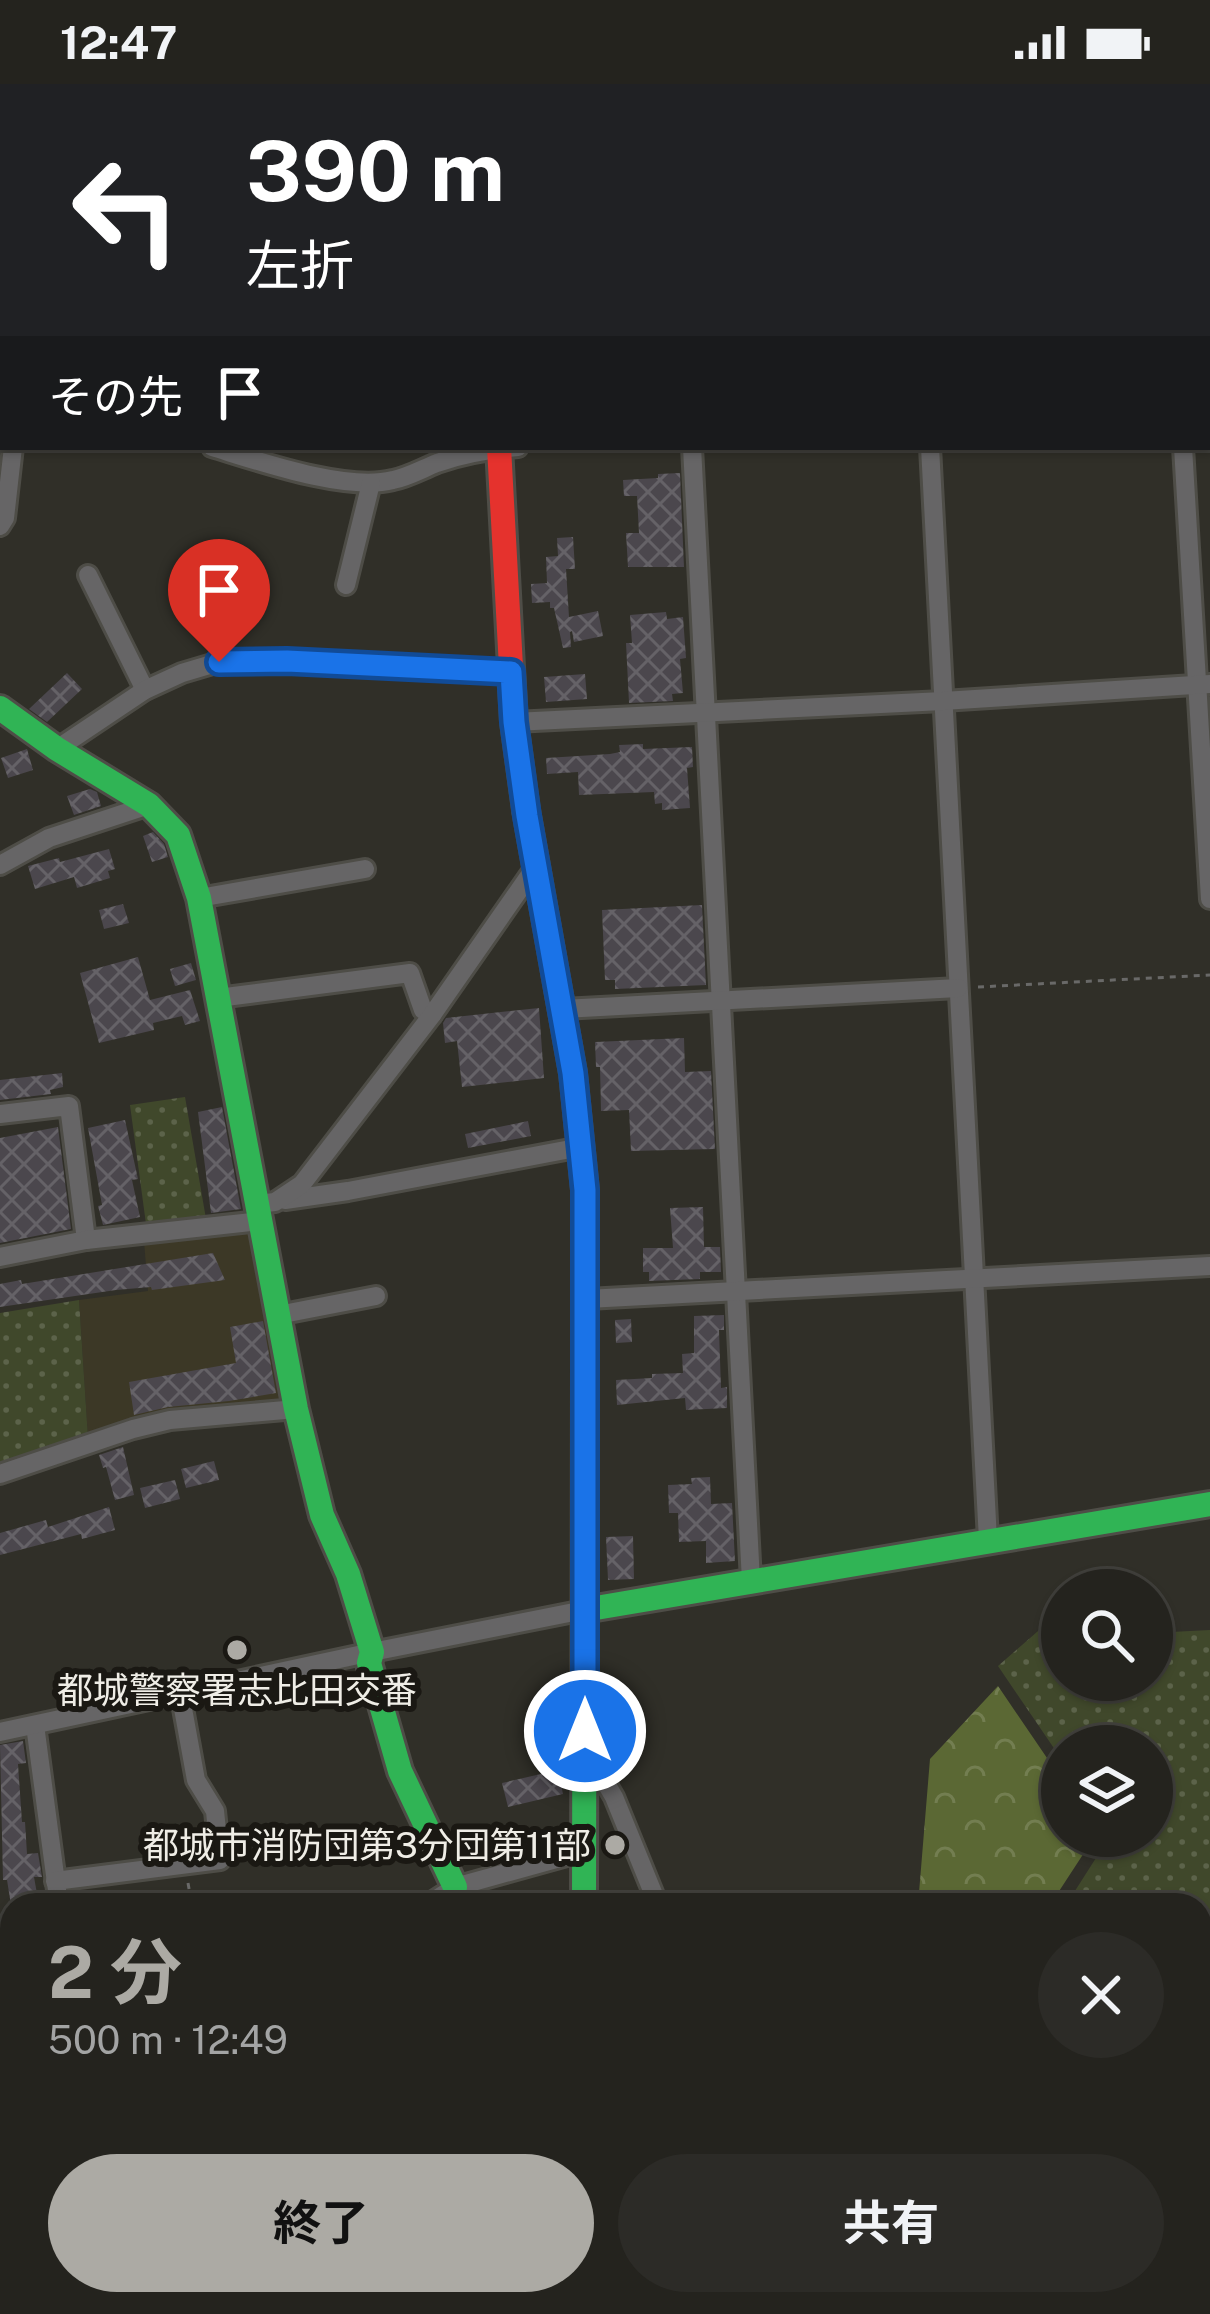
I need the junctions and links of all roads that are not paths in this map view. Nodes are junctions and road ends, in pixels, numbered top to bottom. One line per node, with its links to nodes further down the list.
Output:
1 (13, 450): 9 (street)
2 (221, 450): 8 (street)
3 (490, 450): 8 (street)
4 (499, 450): 12 (street)
5 (692, 450): 17 (street)
6 (930, 450): 15 (street)
7 (1184, 450): 13 (street)
8 (371, 483): 11 (street)
9 (0, 526)
10 (88, 575): 14 (street)
11 (346, 585)
12 (511, 672): 14 (street); 18 (street)
13 (1204, 684): 15 (street); 25 (street)
14 (145, 690): 19 (street)
15 (943, 701): 17 (street); 26 (street)
16 (0, 708): 19 (street)
17 (706, 713): 18 (street); 28 (street)
18 (514, 722): 22 (street)
19 (57, 749): 20 (street)
20 (149, 805): 21 (street); 24 (street)
21 (0, 865)
22 (536, 866): 29 (street); 30 (street)
23 (365, 869): 24 (street)
24 (199, 898): 27 (street)
25 (1210, 899)
26 (958, 988): 28 (street); 37 (street)
27 (218, 998): 30 (street); 33 (street)
28 (722, 1000): 29 (street); 38 (street)
29 (563, 1009): 32 (street)
30 (432, 1015): 33 (street)
31 (0, 1114): 34 (street)
32 (581, 1148): 33 (street); 40 (street)
33 (264, 1209): 34 (street); 41 (street)
34 (86, 1240): 35 (street)
35 (0, 1257)
36 (1210, 1266): 37 (street)
37 (972, 1278): 38 (street); 45 (street)
38 (736, 1291): 40 (street); 46 (street)
39 (376, 1296): 41 (street)
40 (587, 1300): 47 (street)
41 (278, 1315): 42 (street)
42 (296, 1409): 43 (street); 48 (street)
43 (0, 1474)
44 (1210, 1504): 45 (street)
45 (988, 1540): 46 (street)
46 (751, 1581): 47 (street)
47 (584, 1610): 48 (street); 52 (street)
48 (372, 1652): 49 (street); 55 (street)
49 (179, 1692): 50 (street); 54 (street)
50 (35, 1725): 51 (street); 54 (street)
51 (0, 1732)
52 (585, 1771): 53 (street); 59 (street)
53 (584, 1851): 55 (street); 58 (street)
54 (56, 1882): 56 (street)
55 (455, 1887): 57 (street)
56 (57, 1893)
57 (446, 1893)
58 (584, 1893)
59 (653, 1893)

